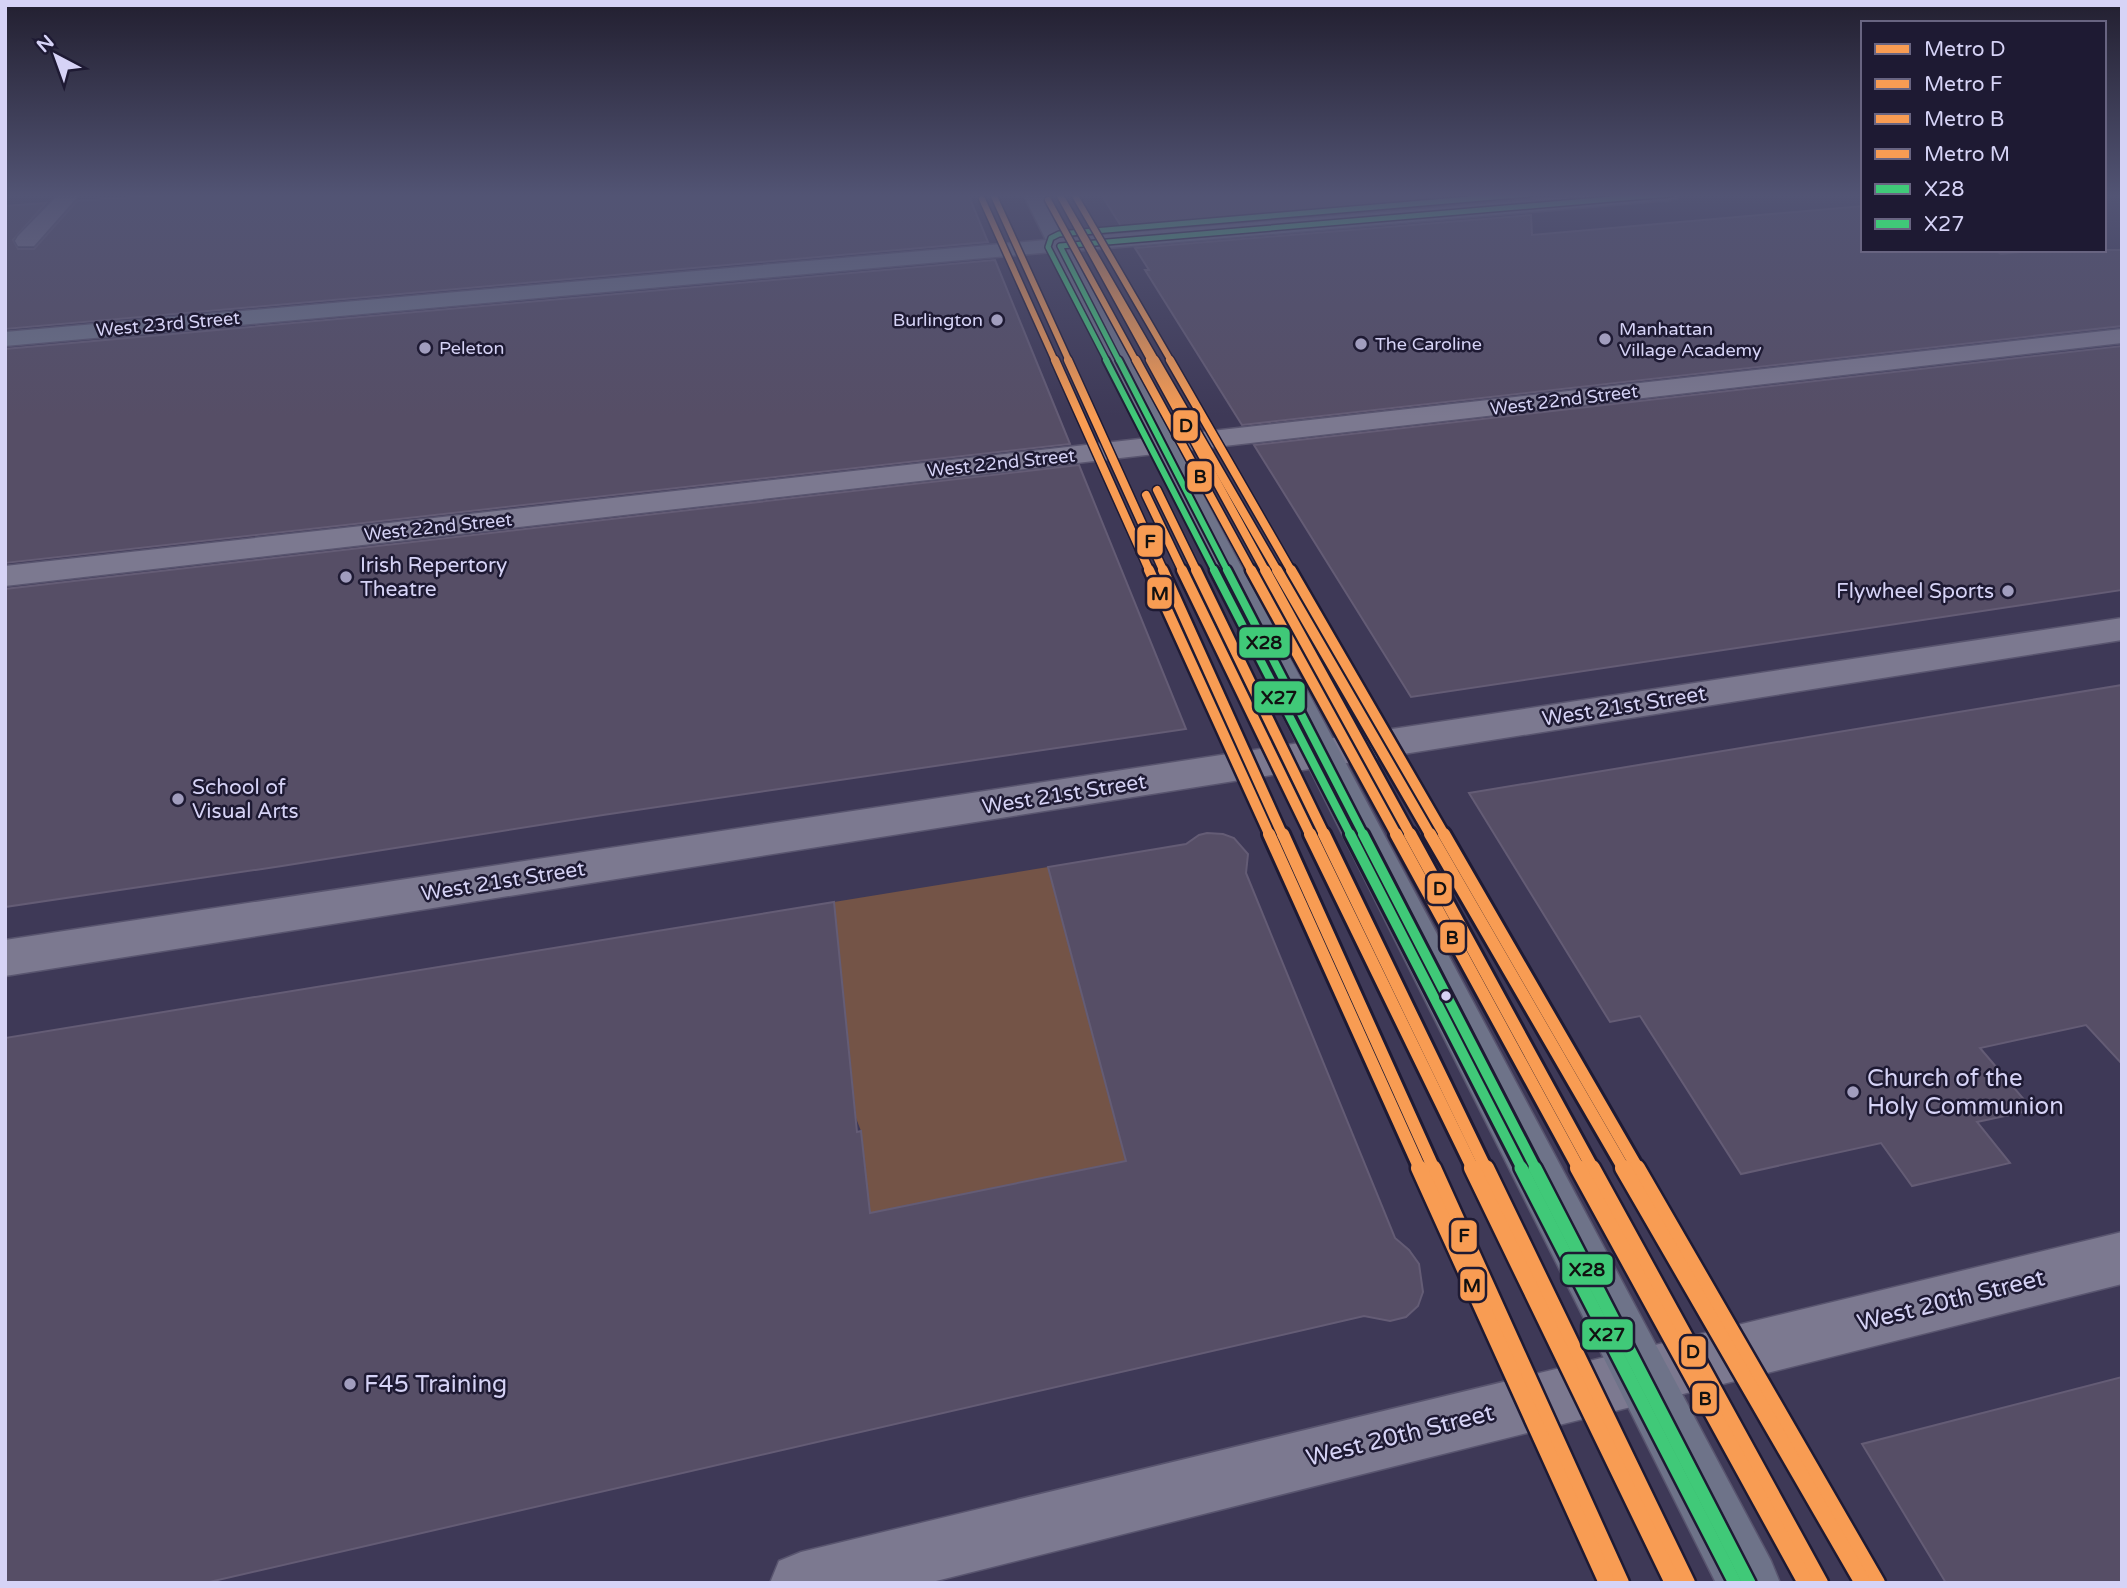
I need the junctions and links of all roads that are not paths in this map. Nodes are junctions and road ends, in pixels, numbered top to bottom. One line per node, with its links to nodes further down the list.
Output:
1 (809, 268): 4 (main road, West 23rd Street)
2 (1071, 268): 5 (main road)
3 (2122, 336): 5 (street, West 22nd Street)
4 (5, 339)
5 (1162, 446): 6 (street, West 22nd Street); 8 (main road)
6 (5, 576)
7 (2122, 629): 8 (street, West 21st Street)
8 (1321, 754): 9 (street, West 21st Street); 11 (main road)
9 (5, 958)
10 (2122, 1258): 11 (street, West 20th Street)
11 (1643, 1376): 12 (street, West 20th Street); 13 (main road)
12 (801, 1583)
13 (1749, 1583)

